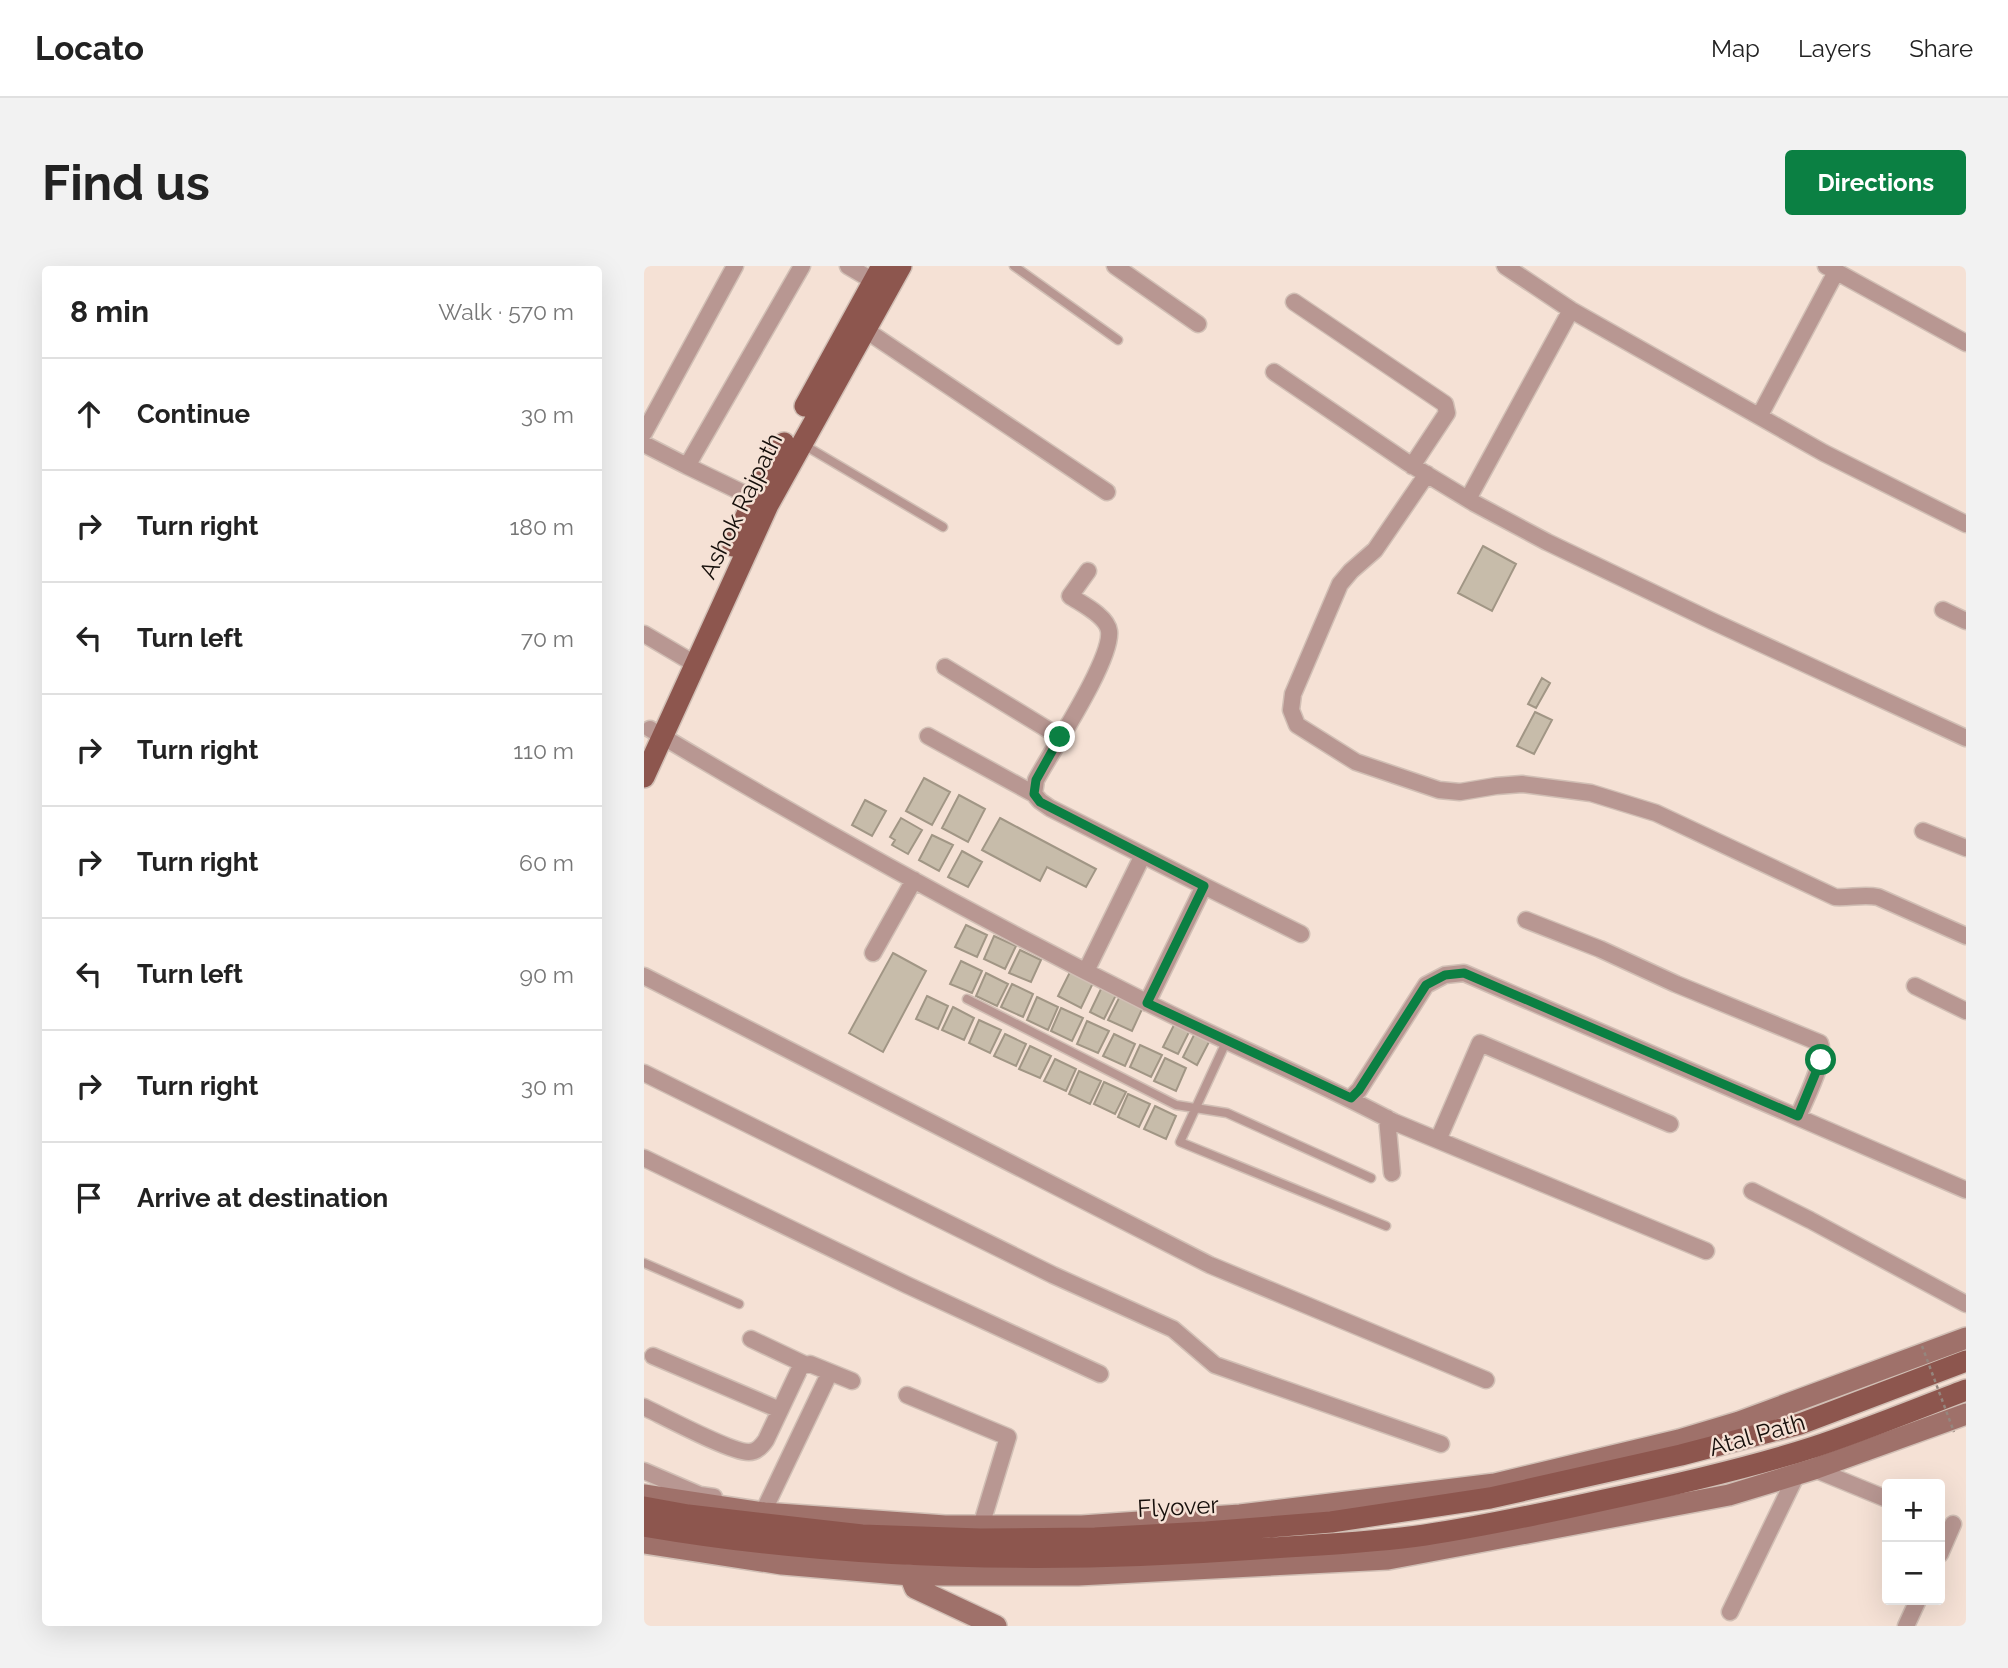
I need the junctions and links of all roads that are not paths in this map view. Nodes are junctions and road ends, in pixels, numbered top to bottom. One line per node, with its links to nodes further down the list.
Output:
1 (735, 266): 18 (street)
2 (802, 266): 21 (street)
3 (848, 266): 9 (street)
4 (901, 266): 9 (main road, Ashok Rajpath)
5 (1014, 266): 14 (lane)
6 (1115, 266): 12 (street)
7 (1504, 266): 11 (street)
8 (1831, 269): 15 (street); 17 (street)
9 (881, 279): 13 (main road, Ashok Rajpath); 26 (main road, Ashok Rajpath)
10 (1294, 302): 22 (street)
11 (1571, 310): 17 (street); 25 (street)
12 (1198, 324)
13 (864, 329): 20 (main road, Ashok Rajpath); 24 (street)
14 (1118, 340)
15 (1966, 343)
16 (1274, 372): 22 (street)
17 (1760, 415): 27 (street)
18 (644, 433)
19 (644, 443): 21 (street)
20 (800, 443): 26 (main road, Ashok Rajpath); 28 (lane)
21 (687, 466): 26 (street)
22 (1412, 466): 23 (street)
23 (1427, 474): 25 (street); 48 (street)
24 (1107, 492)
25 (1468, 499): 38 (street)
26 (761, 501): 33 (main road, Ashok Rajpath)
27 (1966, 524)
28 (943, 527)
29 (1088, 571): 37 (street)
30 (1943, 610): 31 (street)
31 (1966, 621)
32 (644, 634): 33 (street)
33 (689, 661): 35 (main road, Ashok Rajpath)
34 (946, 667): 37 (street)
35 (652, 736): 39 (main road, Ashok Rajpath); 44 (street)
36 (928, 736): 40 (street)
37 (1060, 737): 40 (street)
38 (1966, 738)
39 (644, 777)
40 (1034, 794): 43 (street)
41 (1923, 831): 42 (street)
42 (1966, 848)
43 (1143, 855): 45 (street); 50 (street)
44 (914, 880): 49 (street); 50 (street)
45 (1204, 886): 47 (street); 54 (street)
46 (1526, 920): 60 (street)
47 (1301, 934)
48 (1966, 936)
49 (873, 953)
50 (1086, 971): 54 (street)
51 (644, 976): 81 (street)
52 (1915, 986): 55 (street)
53 (967, 999): 59 (lane)
54 (1147, 1003): 56 (street)
55 (1966, 1012)
56 (1227, 1040): 58 (street); 59 (lane)
57 (644, 1073): 89 (street)
58 (1351, 1098): 60 (street); 61 (street)
59 (1194, 1108): 66 (lane); 69 (lane)
60 (1798, 1116): 67 (street)
61 (1387, 1118): 63 (street); 65 (street)
62 (1670, 1124): 63 (street)
63 (1437, 1140): 70 (street)
64 (644, 1158): 80 (street)
65 (1392, 1173)
66 (1371, 1178)
67 (1966, 1190)
68 (1752, 1191): 73 (street)
69 (1386, 1226)
70 (1706, 1251)
71 (644, 1264): 72 (lane)
72 (739, 1304)
73 (1966, 1304)
74 (1966, 1338): 88 (street)
75 (751, 1339): 78 (street)
76 (653, 1356): 86 (street)
77 (1966, 1361): 88 (main road, Flyover)
78 (804, 1364): 79 (street); 86 (street)
79 (830, 1372): 82 (street); 95 (street)
80 (1100, 1374)
81 (1486, 1380)
82 (852, 1381)
83 (1966, 1390): 96 (main road, Atal Path)
84 (907, 1395): 99 (street)
85 (644, 1407): 86 (street)
86 (780, 1410)
87 (1960, 1423): 91 (street)
88 (1706, 1440): 94 (main road, Flyover); 99 (street)
89 (1441, 1444)
90 (644, 1471): 95 (street)
91 (1806, 1472): 93 (street); 96 (street); 104 (street)
92 (644, 1495): 95 (street)
93 (1882, 1497)
94 (644, 1507)
95 (765, 1511): 99 (street)
96 (1558, 1519): 98 (main road, Flyover); 102 (street)
97 (1953, 1524): 100 (street)
98 (644, 1525)
99 (981, 1526)
100 (1945, 1542)
101 (644, 1544): 102 (street)
102 (909, 1575): 105 (street)
103 (1916, 1605): 106 (street)
104 (1730, 1612)
105 (996, 1626)
106 (1906, 1626)

